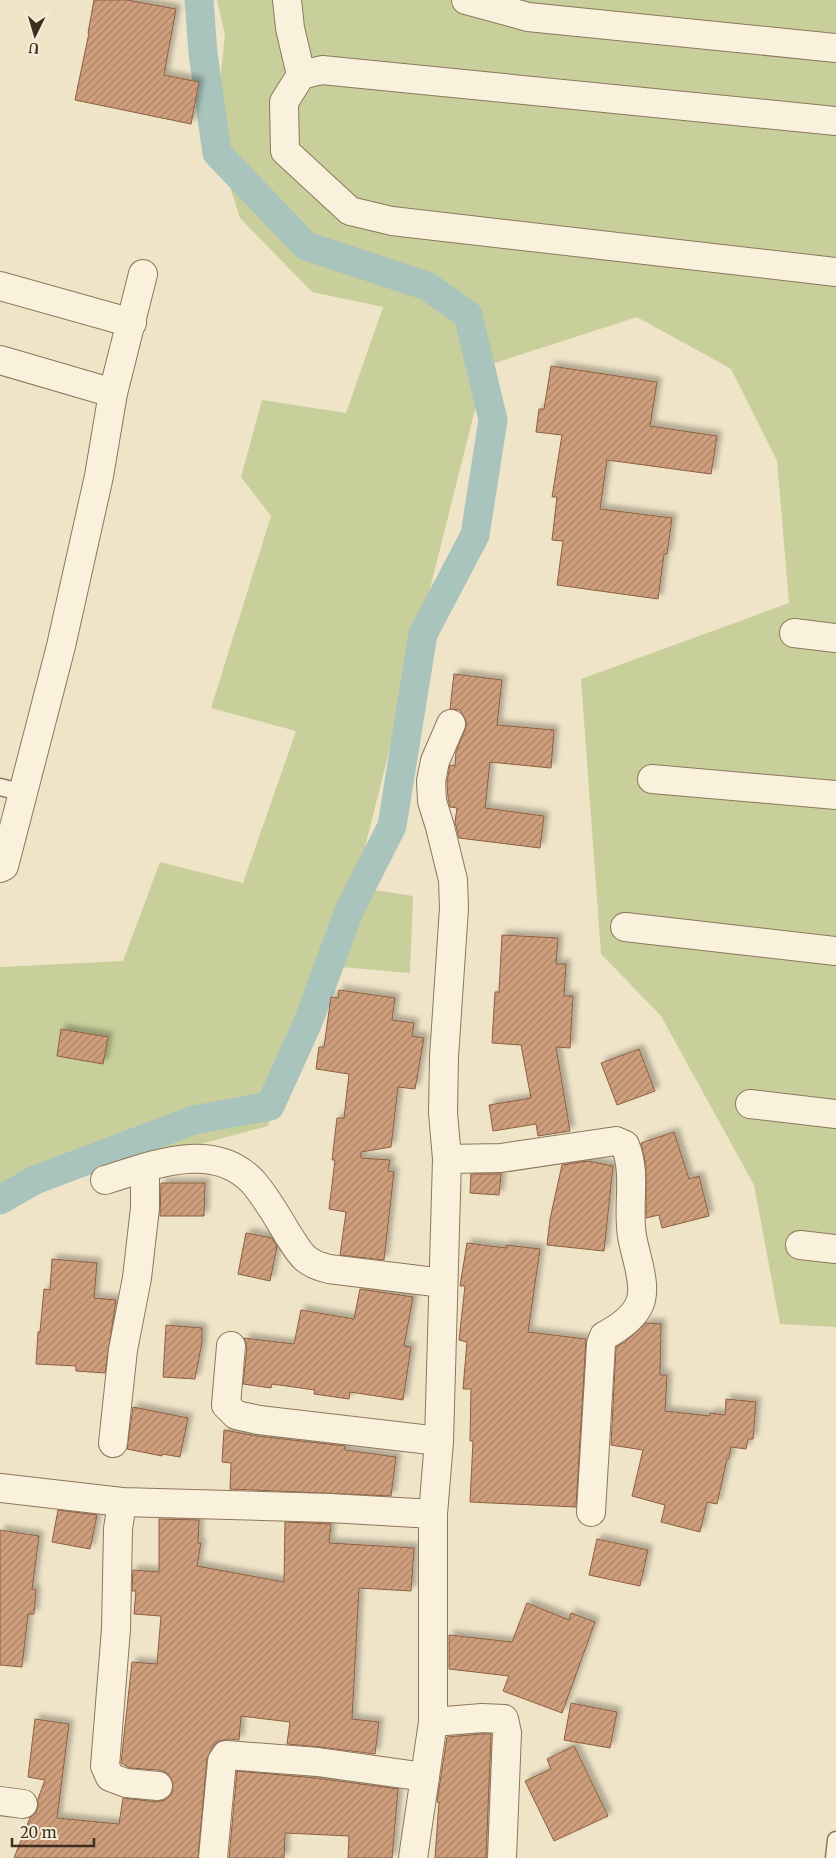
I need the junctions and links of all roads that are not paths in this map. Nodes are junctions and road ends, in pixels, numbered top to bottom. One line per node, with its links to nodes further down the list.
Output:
1 (287, 0): 4 (street)
2 (466, 0): 3 (street)
3 (836, 48)
4 (301, 75): 5 (street); 6 (street)
5 (836, 121)
6 (836, 272)
7 (143, 274): 9 (street)
8 (0, 286): 9 (street)
9 (132, 323): 11 (street)
10 (0, 360): 11 (street)
11 (113, 393): 16 (street)
12 (794, 634): 13 (street)
13 (836, 638)
14 (452, 724): 23 (street)
15 (652, 779): 17 (street)
16 (12, 790): 18 (street)
17 (836, 795)
18 (0, 868)
19 (625, 927): 20 (street)
20 (836, 951)
21 (750, 1104): 22 (street)
22 (836, 1114)
23 (447, 1159): 28 (street); 34 (street)
24 (145, 1168): 25 (street); 28 (street); 31 (street)
25 (105, 1180)
26 (800, 1245): 27 (street)
27 (836, 1249)
28 (443, 1283): 30 (street)
29 (231, 1346): 30 (street)
30 (439, 1441): 35 (street)
31 (113, 1443)
32 (0, 1488): 33 (street)
33 (122, 1502): 35 (street); 38 (street)
34 (591, 1512)
35 (433, 1514): 36 (street)
36 (433, 1722): 37 (street); 42 (street)
37 (425, 1777): 40 (street); 41 (street)
38 (158, 1786)
39 (836, 1840): 43 (lane)
40 (213, 1858)
41 (413, 1858)
42 (502, 1858)
43 (834, 1858)

